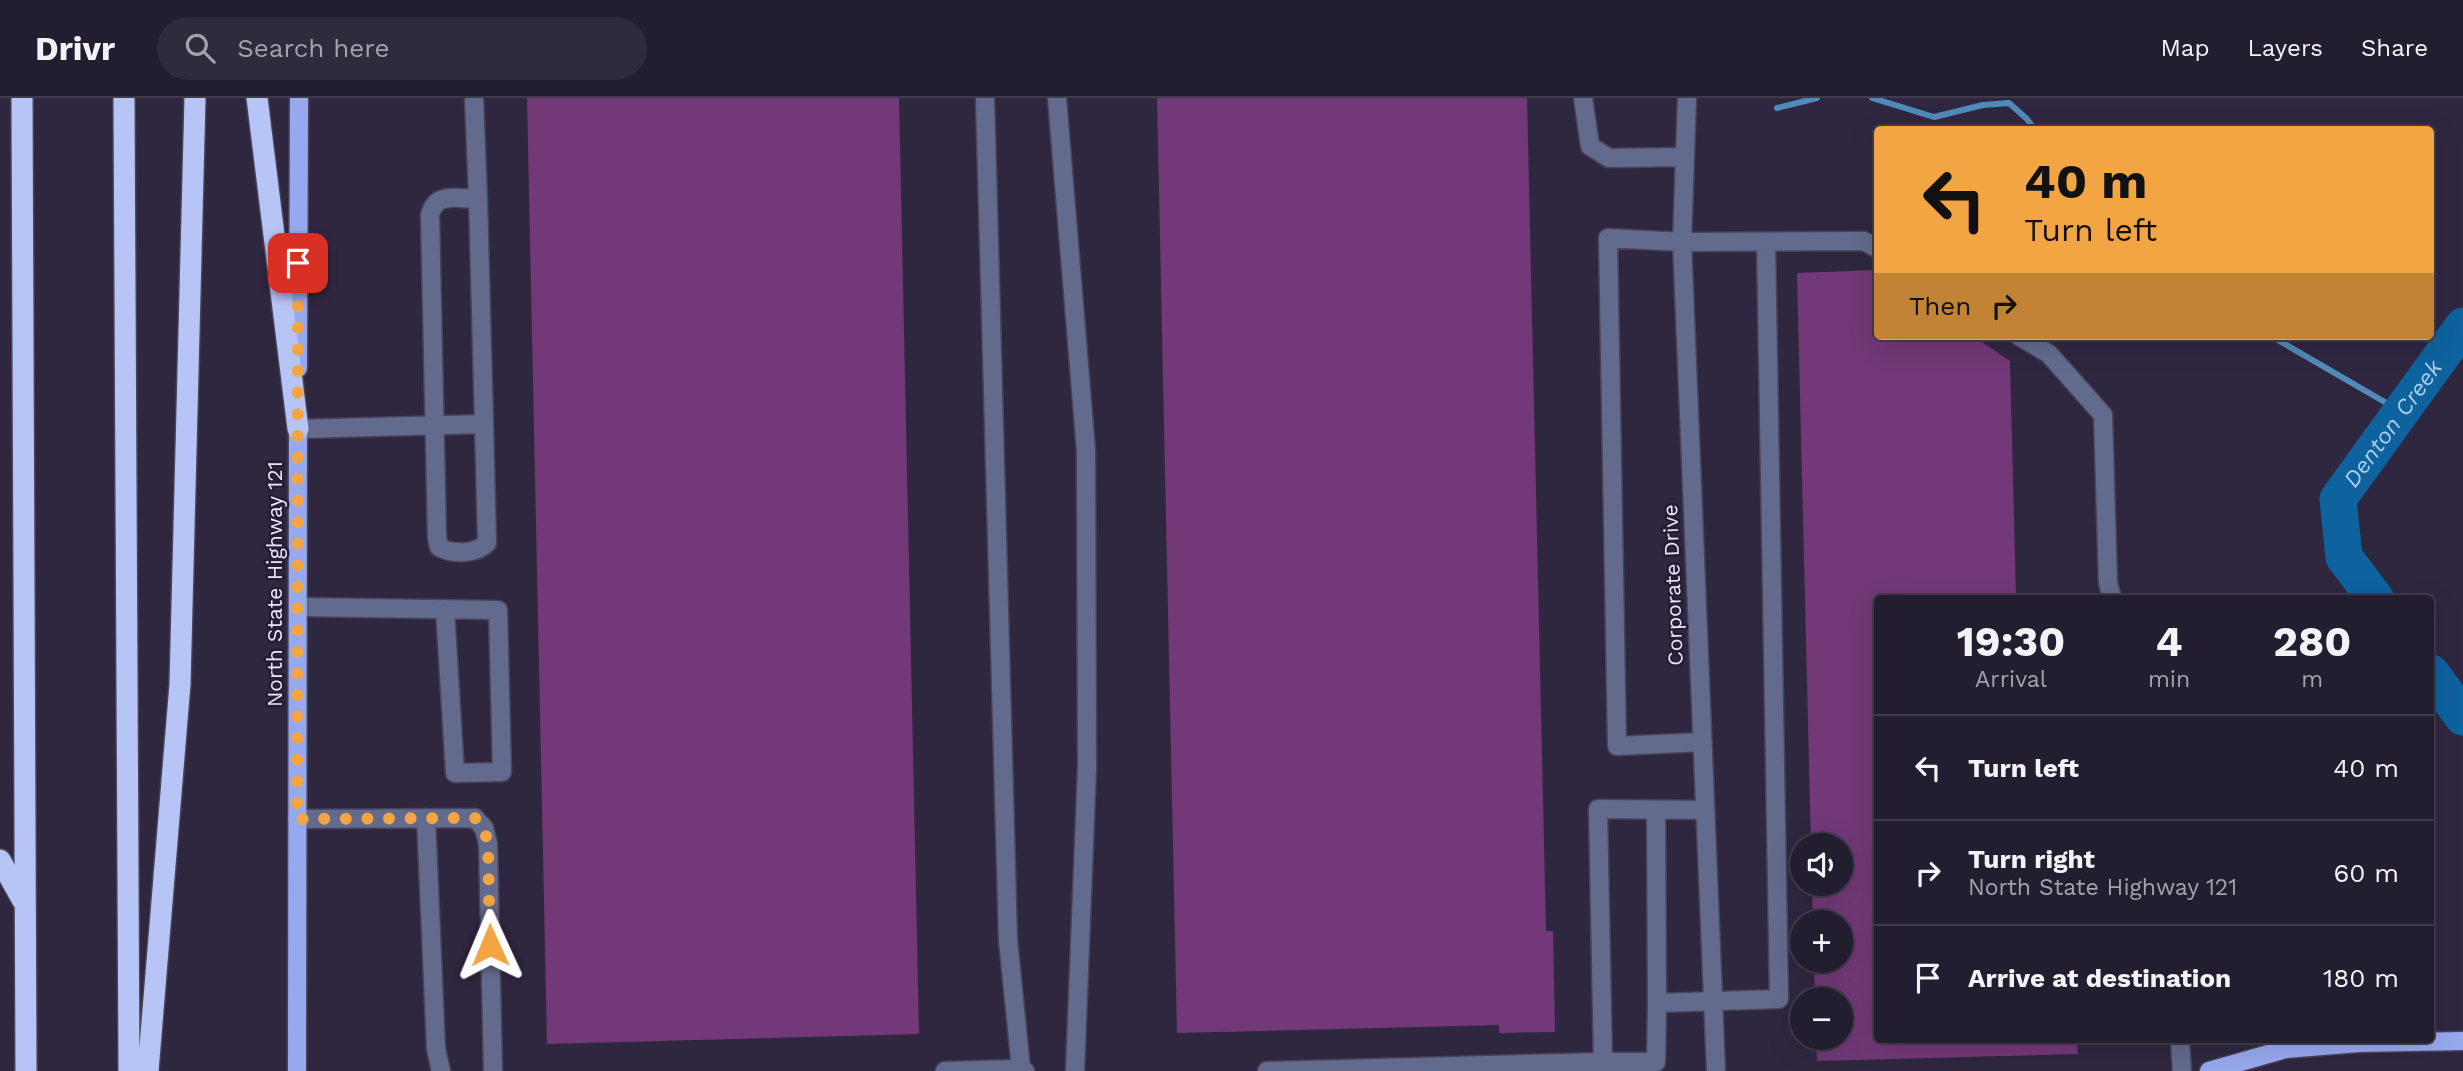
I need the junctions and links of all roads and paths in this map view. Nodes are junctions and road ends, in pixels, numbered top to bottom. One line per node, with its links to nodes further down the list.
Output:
1 (22, 98): 29 (highway)
2 (124, 98): 40 (highway)
3 (257, 98): 19 (highway)
4 (299, 98): 19 (main road, North State Highway 121)
5 (474, 98): 12 (street)
6 (985, 98): 39 (street)
7 (1057, 98): 45 (street)
8 (1583, 98): 11 (street)
9 (1686, 98): 11 (street, Corporate Drive)
10 (195, 101): 41 (highway)
11 (1685, 157): 13 (street, Corporate Drive)
12 (478, 200): 17 (street); 18 (street)
13 (1682, 242): 14 (street); 23 (street, Corporate Drive); 23 (street)
14 (1766, 242): 15 (street); 30 (street)
15 (1874, 247)
16 (2026, 340): 20 (street)
17 (484, 424): 18 (street); 18 (street)
18 (435, 425): 19 (street)
19 (298, 429): 21 (main road, North State Highway 121)
20 (2111, 595)
21 (298, 607): 22 (street); 27 (main road, North State Highway 121)
22 (445, 609): 22 (street)
23 (1702, 742): 25 (street, Corporate Drive)
24 (1656, 810): 25 (street); 31 (street); 36 (street)
25 (1705, 810): 30 (street, Corporate Drive)
26 (426, 818): 27 (street); 42 (street); 43 (street)
27 (297, 819): 37 (main road, North State Highway 121)
28 (0, 860): 29 (highway)
29 (25, 905): 38 (highway)
30 (1713, 1000): 31 (street); 47 (street, Corporate Drive)
31 (1657, 1003): 36 (street)
32 (2434, 1041): 33 (main road)
33 (2463, 1041)
34 (2180, 1043): 48 (street)
35 (2349, 1043): 49 (main road)
36 (1603, 1062): 46 (street)
37 (297, 1068)
38 (26, 1070)
39 (1023, 1070): 44 (street)
40 (129, 1071)
41 (148, 1071)
42 (441, 1071)
43 (493, 1071)
44 (945, 1071)
45 (1075, 1071)
46 (1267, 1071)
47 (1716, 1071)
48 (2182, 1071)
49 (2209, 1071)

